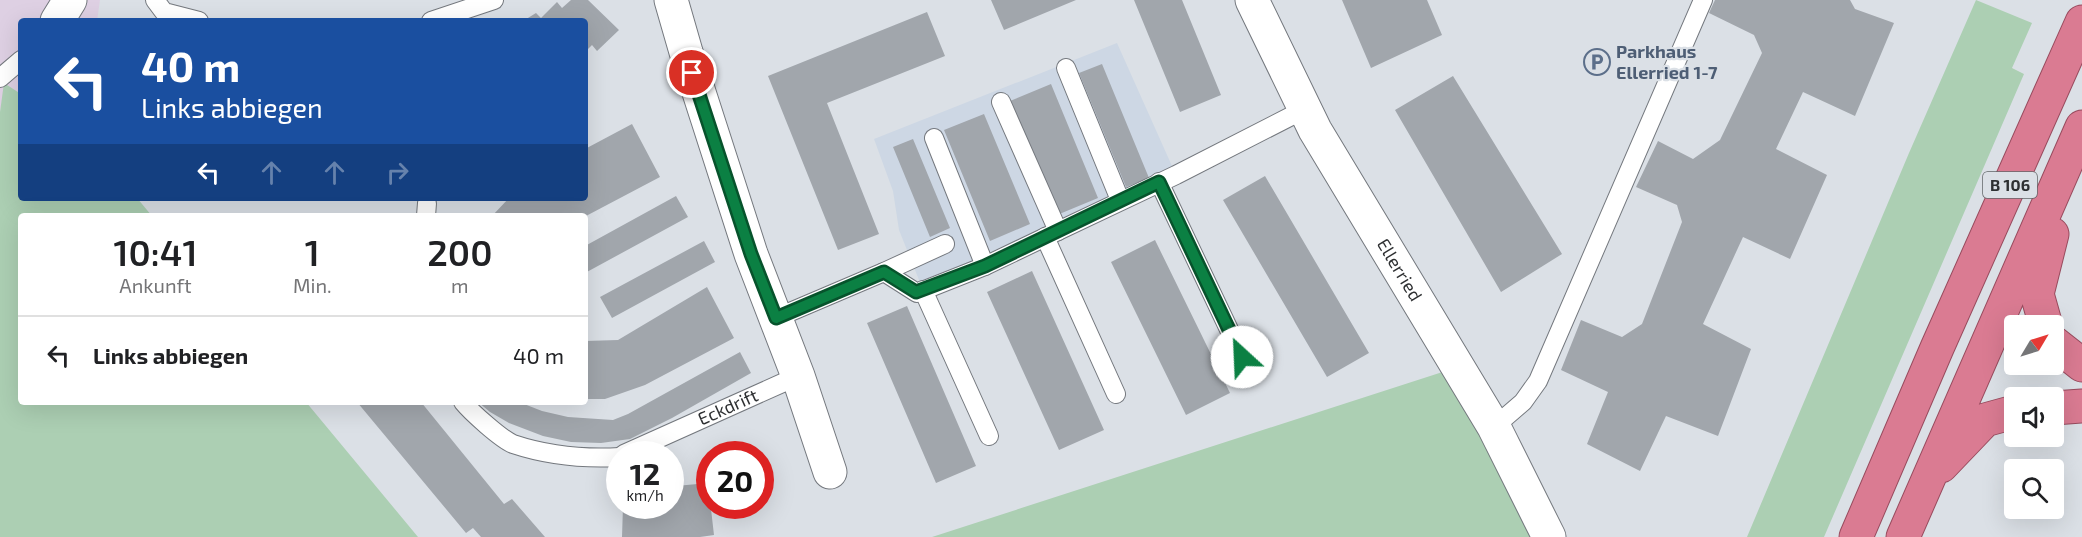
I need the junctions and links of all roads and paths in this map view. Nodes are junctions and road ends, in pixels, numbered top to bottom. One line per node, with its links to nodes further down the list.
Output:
1 (70, 0): 7 (street)
2 (155, 0): 8 (lane)
3 (494, 0): 9 (lane)
4 (671, 0): 26 (street)
5 (1252, 0): 15 (street, Ellerried)
6 (1703, 0): 36 (lane)
7 (59, 18)
8 (187, 18)
9 (440, 18)
10 (2082, 22): 42 (highway, B 106)
11 (18, 63): 13 (lane)
12 (1066, 68): 19 (lane)
13 (0, 78)
14 (1001, 102): 20 (lane)
15 (1305, 108): 18 (lane); 36 (street, Ellerried)
16 (2078, 136): 25 (highway); 41 (highway, B 106)
17 (934, 138): 22 (lane)
18 (1159, 182): 19 (lane); 28 (lane)
19 (1120, 200): 20 (lane)
20 (1051, 234): 22 (lane); 31 (lane)
21 (945, 244): 23 (lane)
22 (985, 266): 24 (lane)
23 (884, 272): 24 (lane); 26 (lane)
24 (923, 290): 37 (lane)
25 (2043, 315)
26 (776, 318): 30 (street)
27 (2064, 352): 29 (highway)
28 (1242, 357)
29 (2082, 365)
30 (798, 375): 38 (lane, Eckdrift); 40 (street)
31 (1116, 393)
32 (465, 405): 39 (lane)
33 (2082, 406): 34 (highway)
34 (2064, 407)
35 (2004, 415): 41 (highway)
36 (1494, 427): 43 (street, Ellerried)
37 (989, 436)
38 (653, 441)
39 (606, 456)
40 (830, 472)
41 (1926, 482): 44 (highway, B 106)
42 (1856, 532)
43 (1549, 537)
44 (1903, 537)

